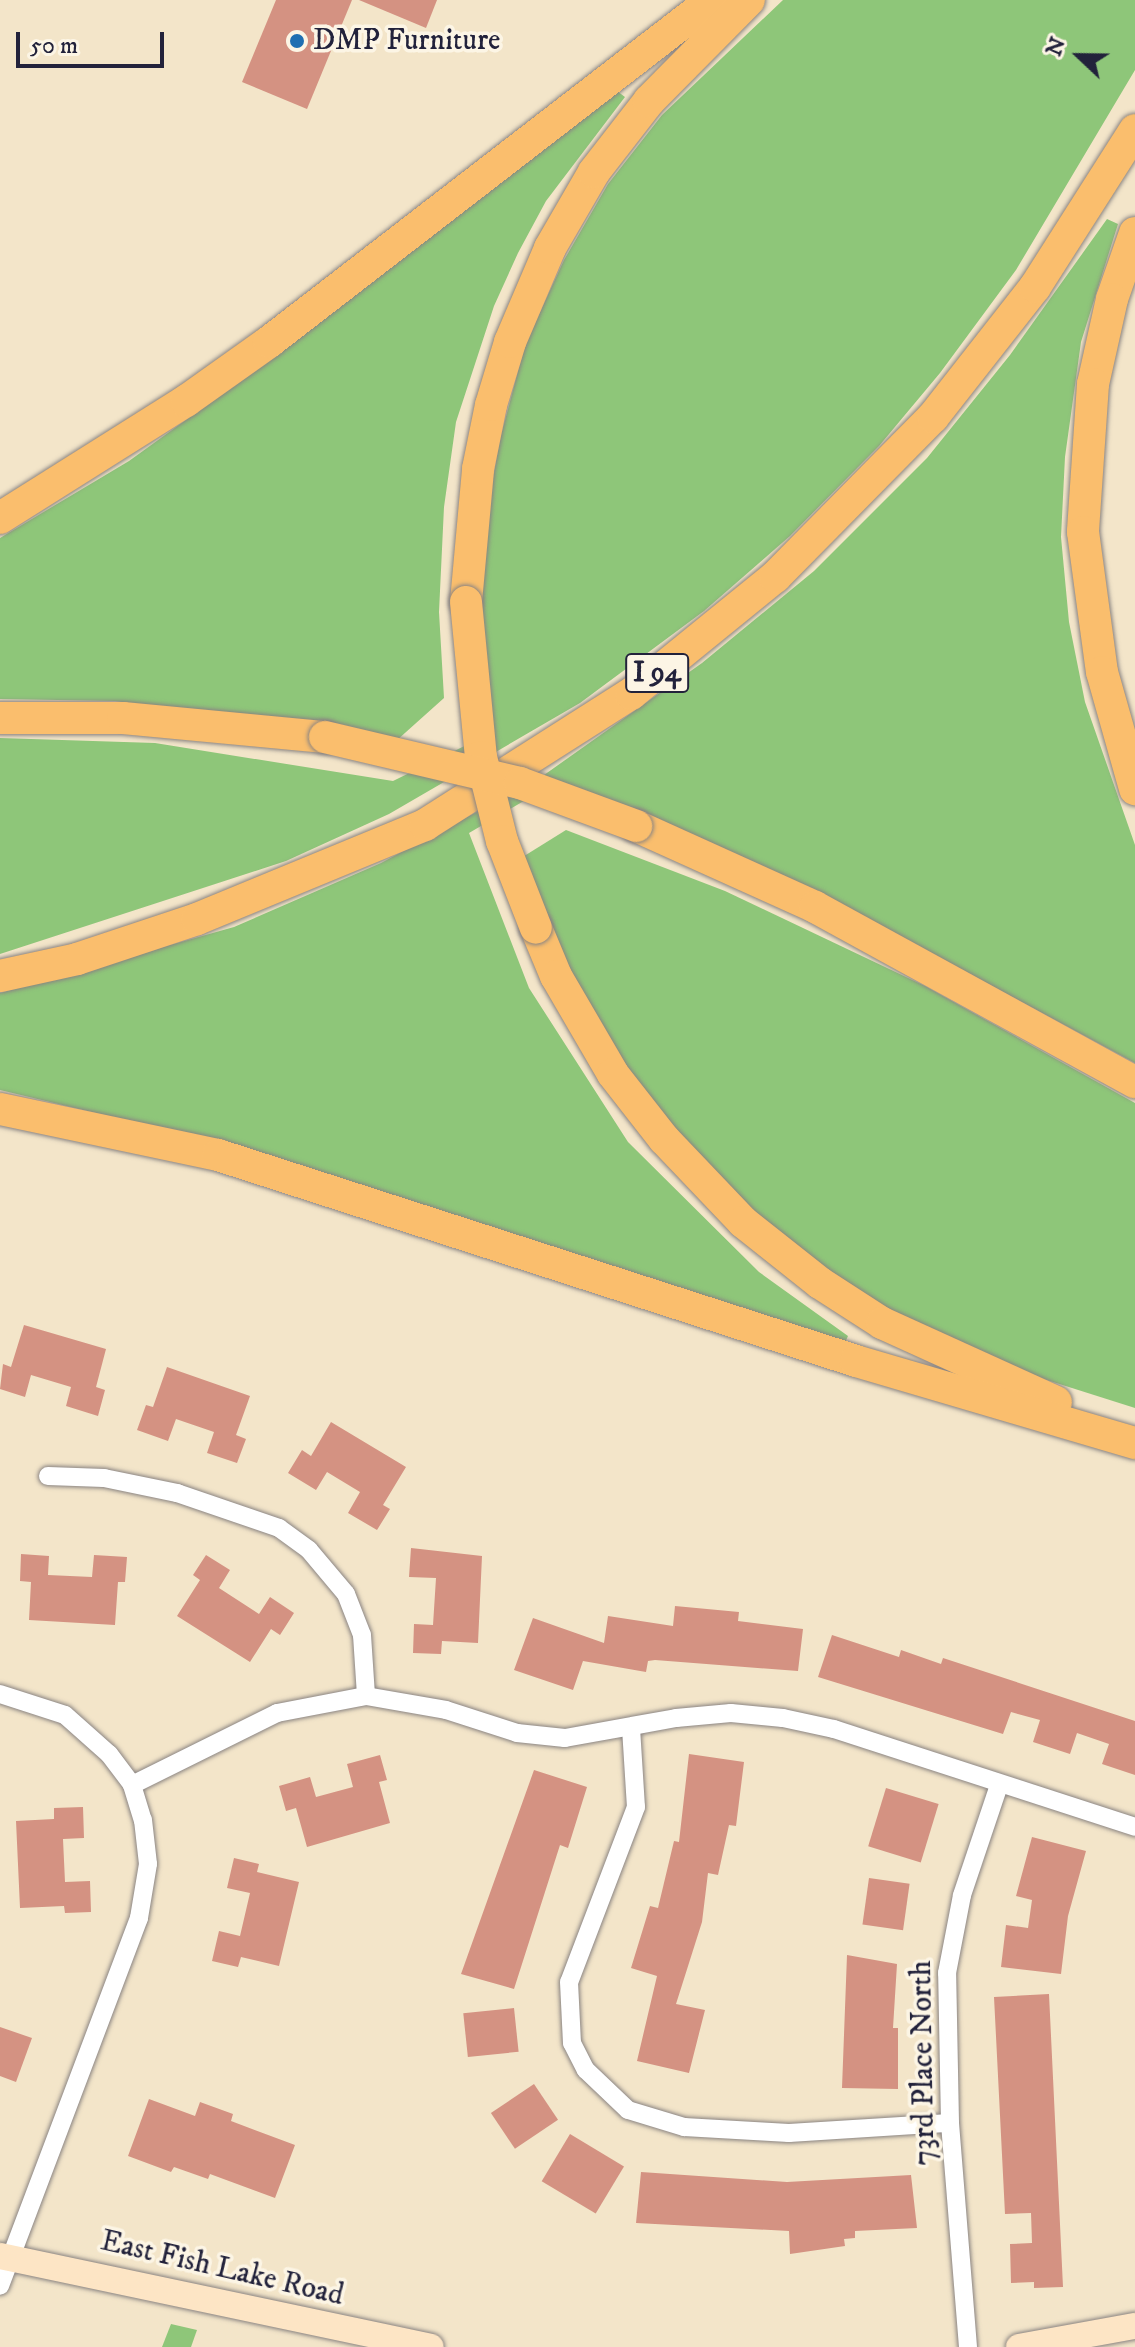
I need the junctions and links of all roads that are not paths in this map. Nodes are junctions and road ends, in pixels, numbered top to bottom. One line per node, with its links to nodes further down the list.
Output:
1 (712, 0): 5 (highway)
2 (749, 0): 11 (highway, bridge)
3 (1135, 130): 8 (highway, I 94)
4 (1135, 233): 7 (highway)
5 (0, 518)
6 (0, 718): 9 (highway, bridge)
7 (1135, 789)
8 (0, 976)
9 (1135, 1082)
10 (0, 1109): 12 (highway)
11 (1135, 1436)
12 (1135, 1443)
13 (48, 1476): 15 (street)
14 (0, 1694): 17 (street)
15 (366, 1696): 16 (street); 17 (street)
16 (631, 1728): 18 (street); 20 (street)
17 (132, 1785): 21 (street)
18 (999, 1785): 19 (street); 20 (street, 73rd Place North)
19 (1135, 1827)
20 (950, 2123): 26 (street, 73rd Place North)
21 (6, 2257): 22 (street); 24 (street, East Fish Lake Road)
22 (0, 2286)
23 (1135, 2326): 27 (street)
24 (360, 2340): 25 (street, East Fish Lake Road)
25 (430, 2347)
26 (968, 2347)
27 (1019, 2347)

